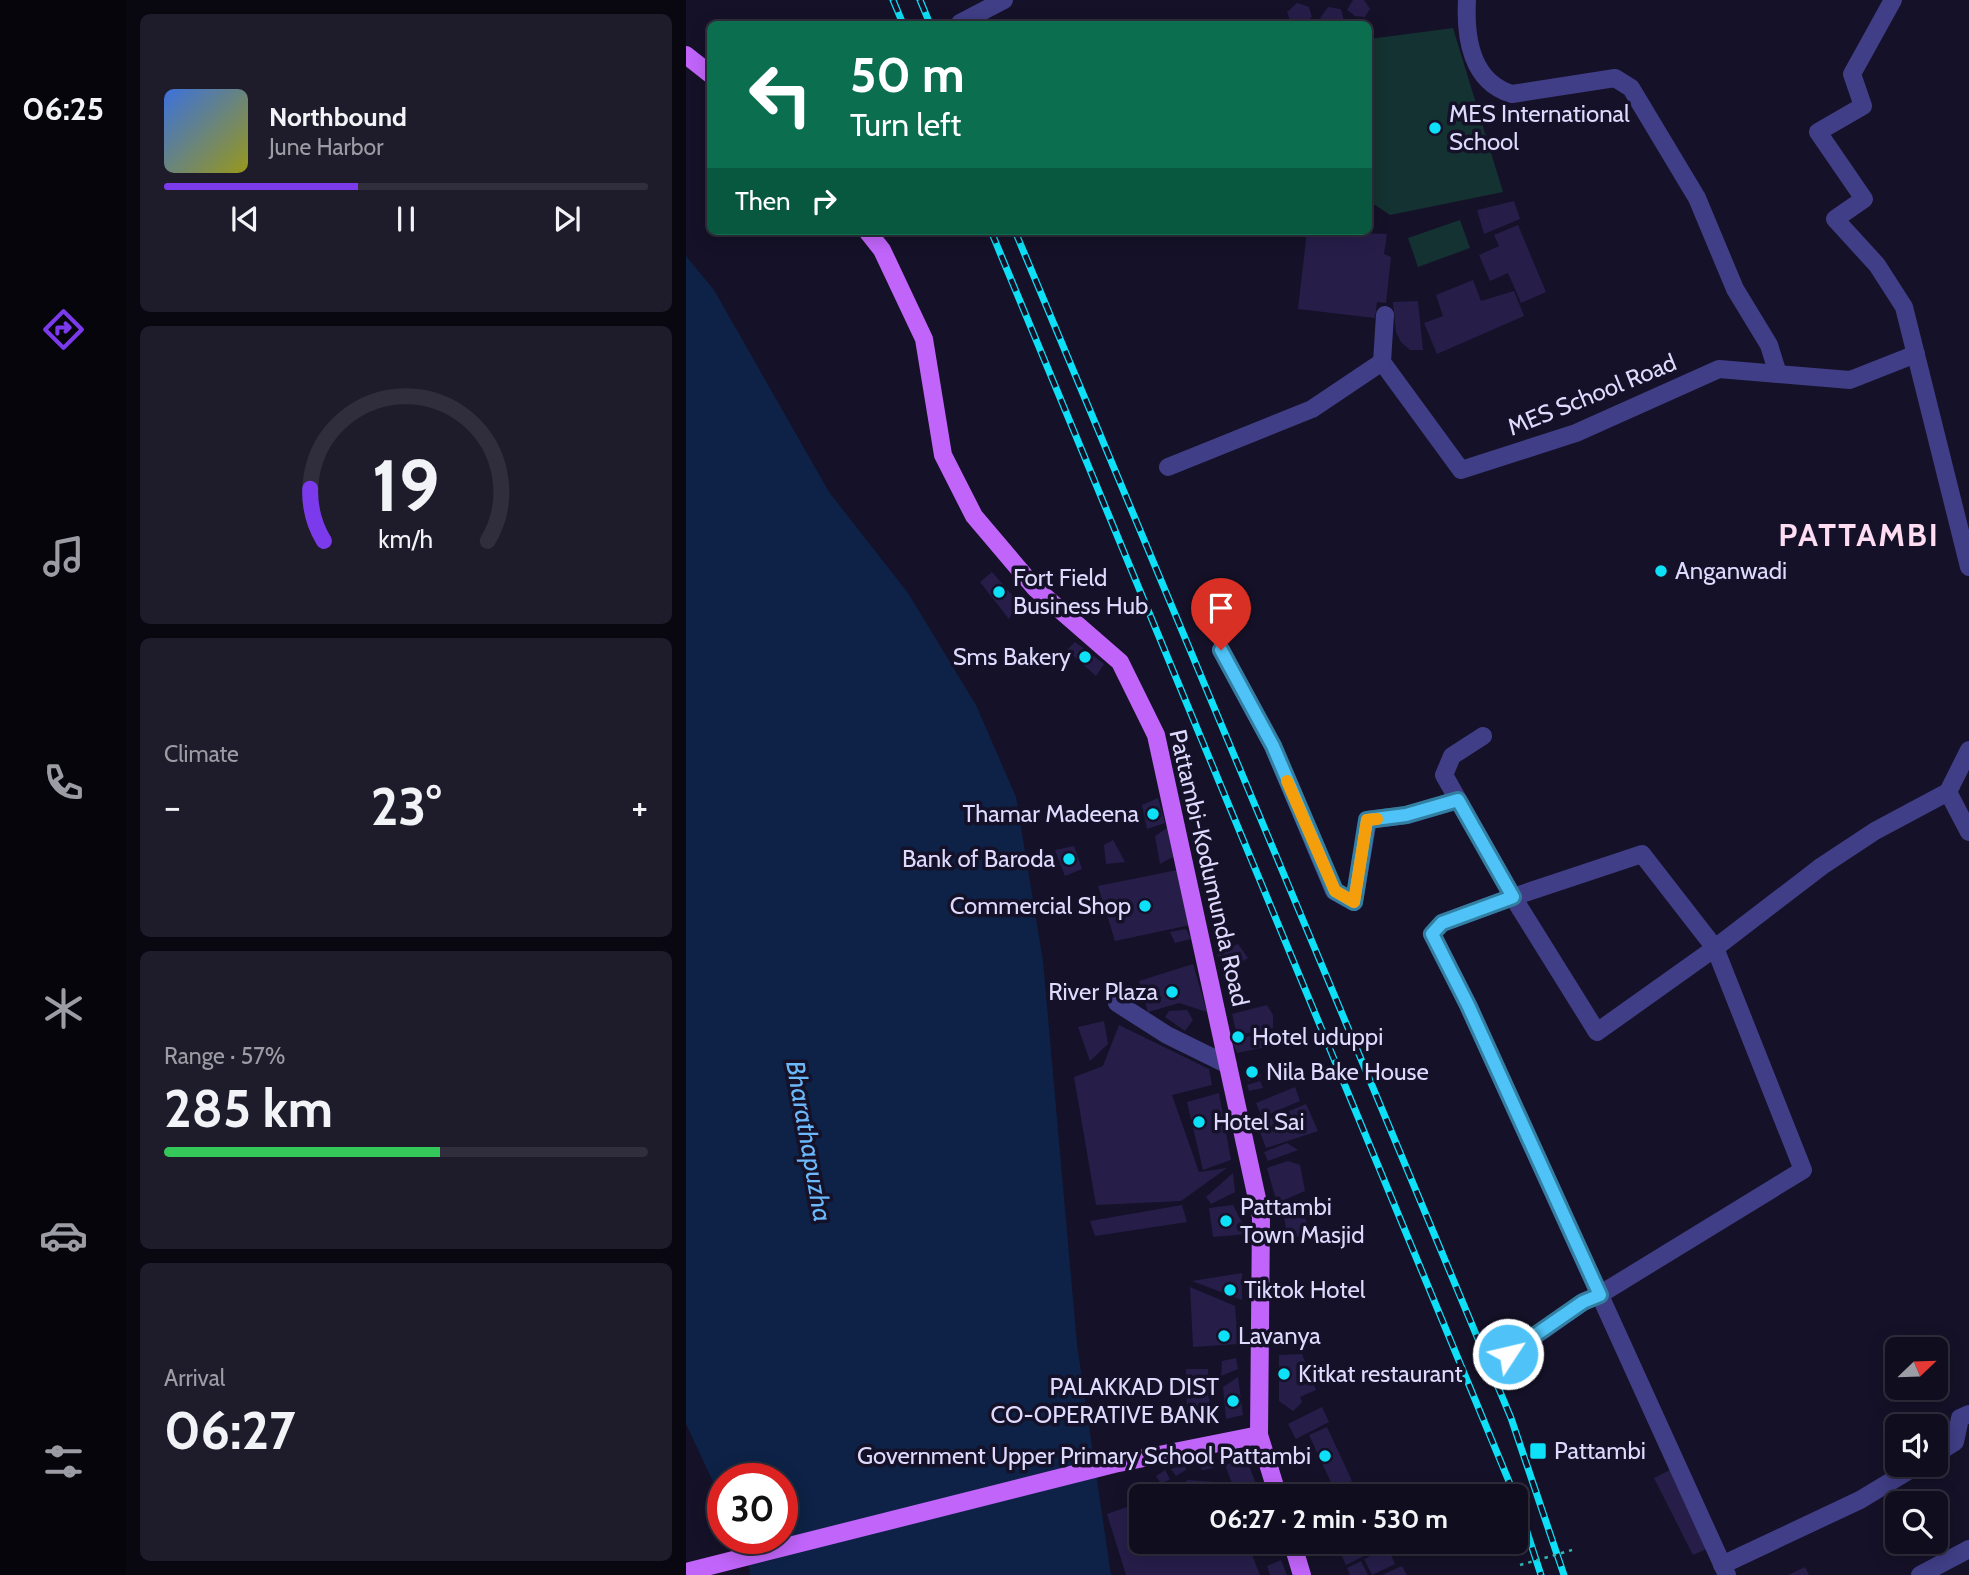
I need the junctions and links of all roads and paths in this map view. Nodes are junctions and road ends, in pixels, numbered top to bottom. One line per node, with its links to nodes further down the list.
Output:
1 (1004, 0): 4 (street)
2 (1467, 0): 11 (street)
3 (1893, 0): 9 (street)
4 (964, 21)
5 (686, 55): 6 (main road)
6 (707, 72)
7 (870, 235): 23 (main road, Pattambi-Kodumunda Road)
8 (1385, 315): 10 (street)
9 (1916, 354): 11 (street, MES School Road); 13 (street)
10 (1382, 362): 11 (street, MES School Road); 12 (street)
11 (1779, 374)
12 (1168, 467)
13 (1969, 567)
14 (1221, 650): 18 (street)
15 (1483, 736): 18 (street)
16 (1969, 750): 17 (street)
17 (1948, 792): 19 (street); 21 (street)
18 (1458, 800): 20 (street)
19 (1969, 832)
20 (1513, 897): 21 (street); 21 (street); 24 (street)
21 (1715, 948): 24 (street)
22 (1117, 1003): 23 (street)
23 (1228, 1065): 27 (main road, Pattambi-Kodumunda Road)
24 (1600, 1295): 25 (street); 35 (street)
25 (1508, 1354)
26 (1969, 1414): 28 (street)
27 (1259, 1435): 30 (main road, Pattambi-Kodumunda Road); 36 (main road)
28 (1948, 1446)
29 (1898, 1477): 35 (street)
30 (1274, 1484)
31 (1969, 1549): 38 (street)
32 (1572, 1550): 34 (path, bridge)
33 (1296, 1554): 37 (main road)
34 (1520, 1565)
35 (1725, 1570)
36 (686, 1572)
37 (1302, 1575)
38 (1920, 1575)

